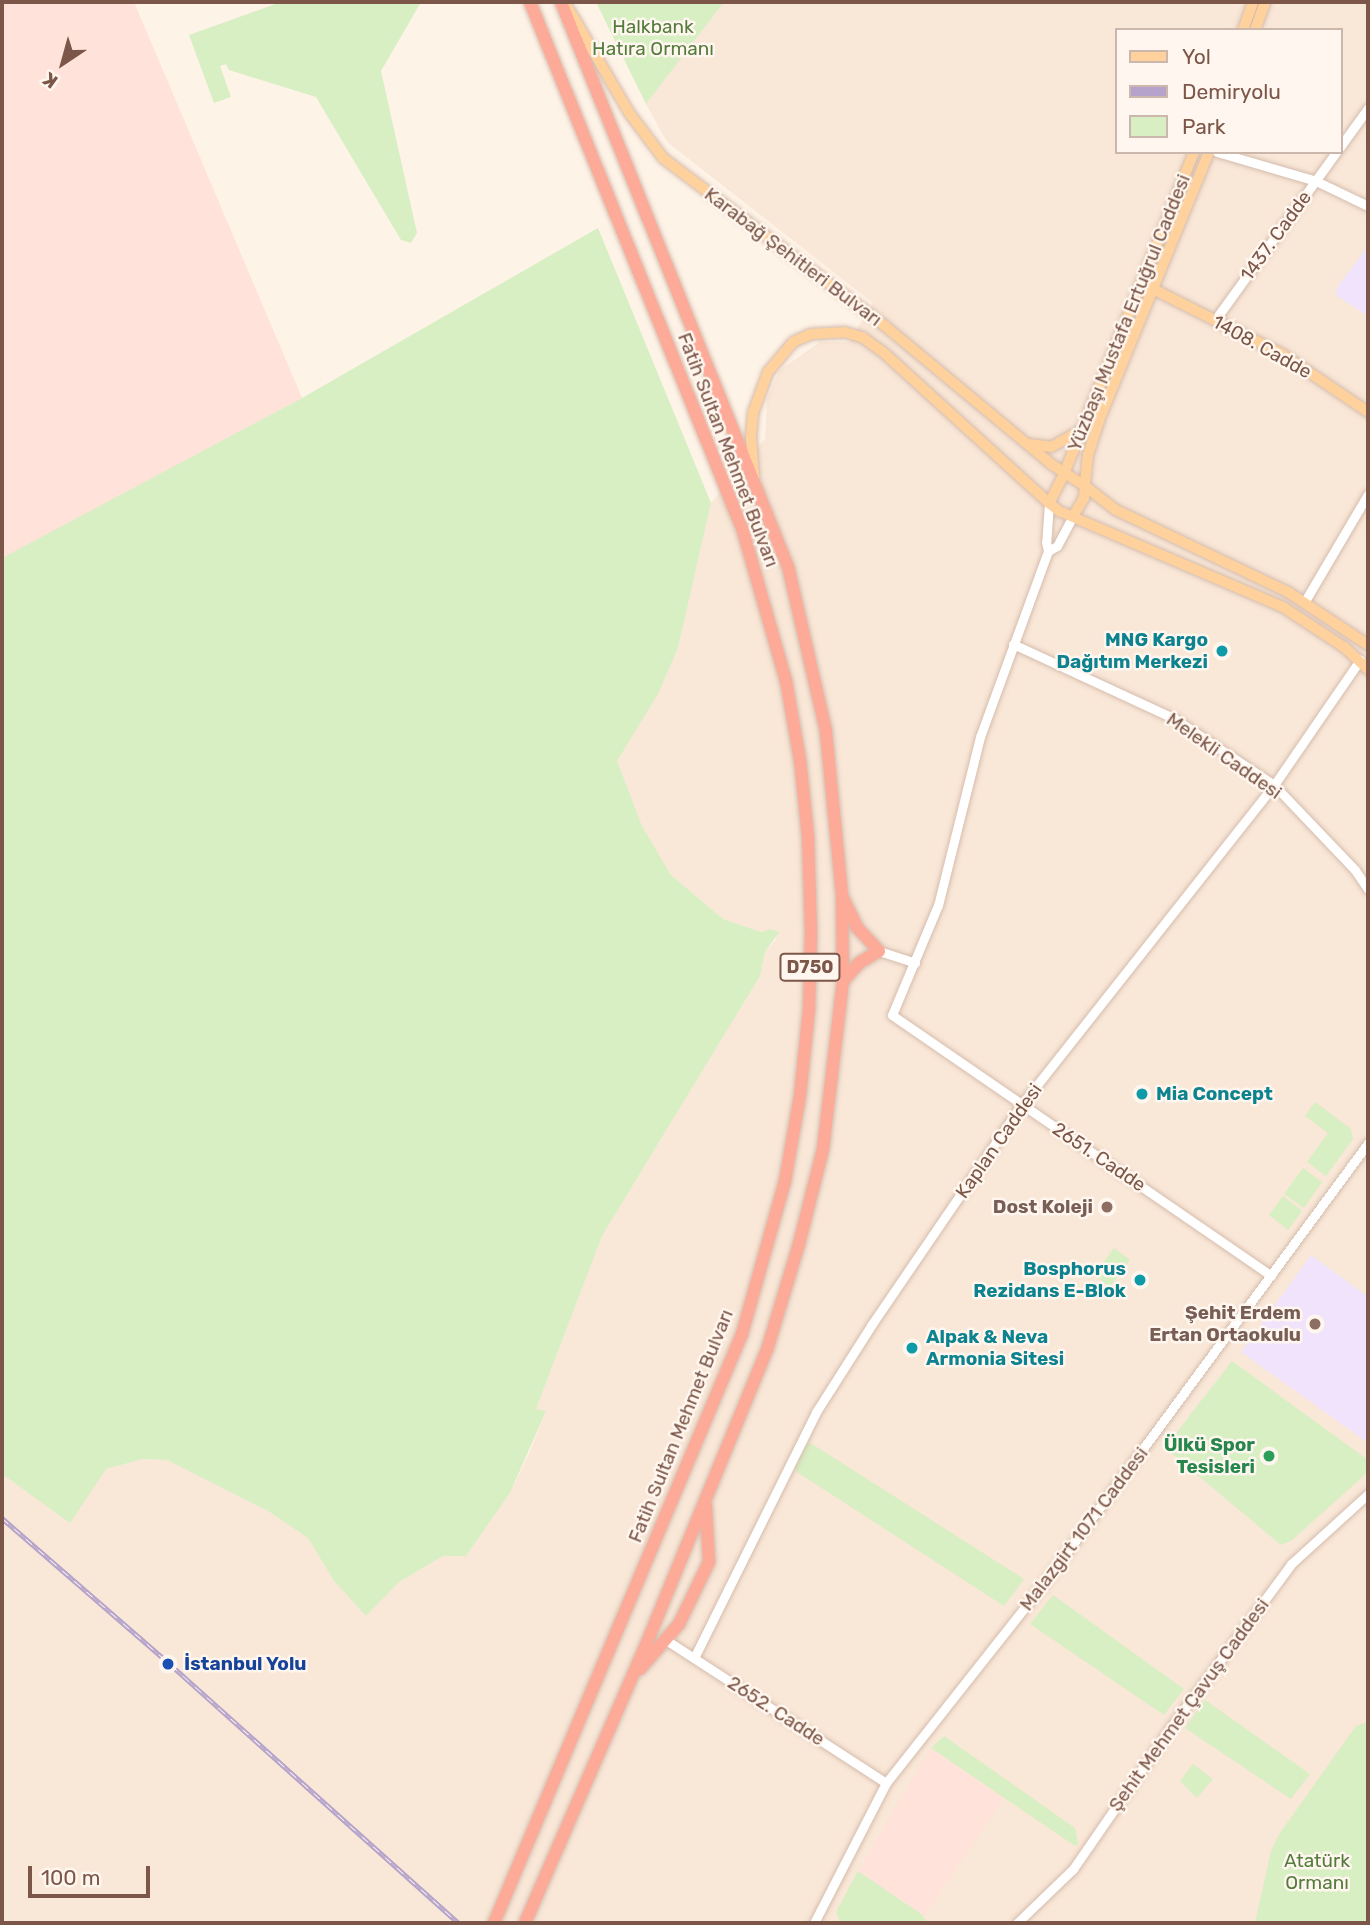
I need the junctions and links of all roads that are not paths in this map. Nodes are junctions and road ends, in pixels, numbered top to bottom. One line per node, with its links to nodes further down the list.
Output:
1 (530, 2): 46 (highway, Fatih Sultan Mehmet Bulvarı / D750)
2 (563, 2): 19 (main road, Karabağ Şehitleri Bulvarı); 21 (highway, Fatih Sultan Mehmet Bulvarı / D750)
3 (1253, 2): 5 (main road)
4 (1265, 2): 6 (main road)
5 (1244, 28)
6 (1256, 28)
7 (1368, 108): 8 (street)
8 (1342, 144)
9 (1193, 154): 18 (main road, Yüzbaşı Mustafa Ertuğrul Caddesi)
10 (1208, 154): 15 (main road, Yüzbaşı Mustafa Ertuğrul Caddesi)
11 (1224, 154): 13 (street)
12 (1335, 154): 13 (street, 1437. Cadde)
13 (1315, 181): 14 (street); 16 (street, 1437. Cadde)
14 (1368, 206)
15 (1153, 289): 16 (main road, 1408. Cadde); 22 (main road, Yüzbaşı Mustafa Ertuğrul Caddesi)
16 (1215, 320): 17 (main road, 1408. Cadde)
17 (1368, 412)
18 (1082, 430): 19 (main road); 20 (main road, Yüzbaşı Mustafa Ertuğrul Caddesi)
19 (1022, 442): 20 (main road, Karabağ Şehitleri Bulvarı)
20 (1064, 474): 22 (main road, Karabağ Şehitleri Bulvarı); 24 (main road)
21 (754, 477): 24 (main road, Karabağ Şehitleri Bulvarı); 33 (highway, Fatih Sultan Mehmet Bulvarı / D750)
22 (1085, 486): 25 (main road); 27 (main road, Karabağ Şehitleri Bulvarı)
23 (1368, 494): 27 (street)
24 (1049, 503): 25 (main road, Karabağ Şehitleri Bulvarı); 26 (street)
25 (1073, 516): 26 (street); 30 (main road, Karabağ Şehitleri Bulvarı)
26 (1048, 551): 28 (street)
27 (1305, 601): 29 (main road, Karabağ Şehitleri Bulvarı)
28 (1013, 644): 31 (street, Melekli Caddesi); 35 (street)
29 (1368, 645)
30 (1364, 664): 31 (street, Kaplan Caddesi)
31 (1274, 785): 32 (street, Melekli Caddesi); 37 (street, Kaplan Caddesi)
32 (1368, 889)
33 (842, 895): 34 (highway); 36 (highway, Fatih Sultan Mehmet Bulvarı / D750)
34 (879, 951): 35 (street); 36 (highway)
35 (915, 963): 37 (street, 2651. Cadde)
36 (843, 981): 41 (highway, Fatih Sultan Mehmet Bulvarı / D750)
37 (1022, 1104): 39 (street, 2651. Cadde); 43 (street, Kaplan Caddesi)
38 (1368, 1143): 39 (street, Malazgirt 1071 Caddesi)
39 (1271, 1275): 45 (street, Malazgirt 1071 Caddesi)
40 (1368, 1494): 49 (street, Şehit Mehmet Çavuş Caddesi)
41 (706, 1501): 42 (highway); 44 (highway, Fatih Sultan Mehmet Bulvarı / D750)
42 (666, 1640): 43 (street, 2652. Cadde); 44 (highway)
43 (694, 1658): 45 (street, 2652. Cadde)
44 (631, 1680): 47 (highway, Fatih Sultan Mehmet Bulvarı / D750)
45 (886, 1783): 48 (street, Malazgirt 1071 Caddesi)
46 (494, 1923)
47 (525, 1923)
48 (816, 1923)
49 (1017, 1923)

